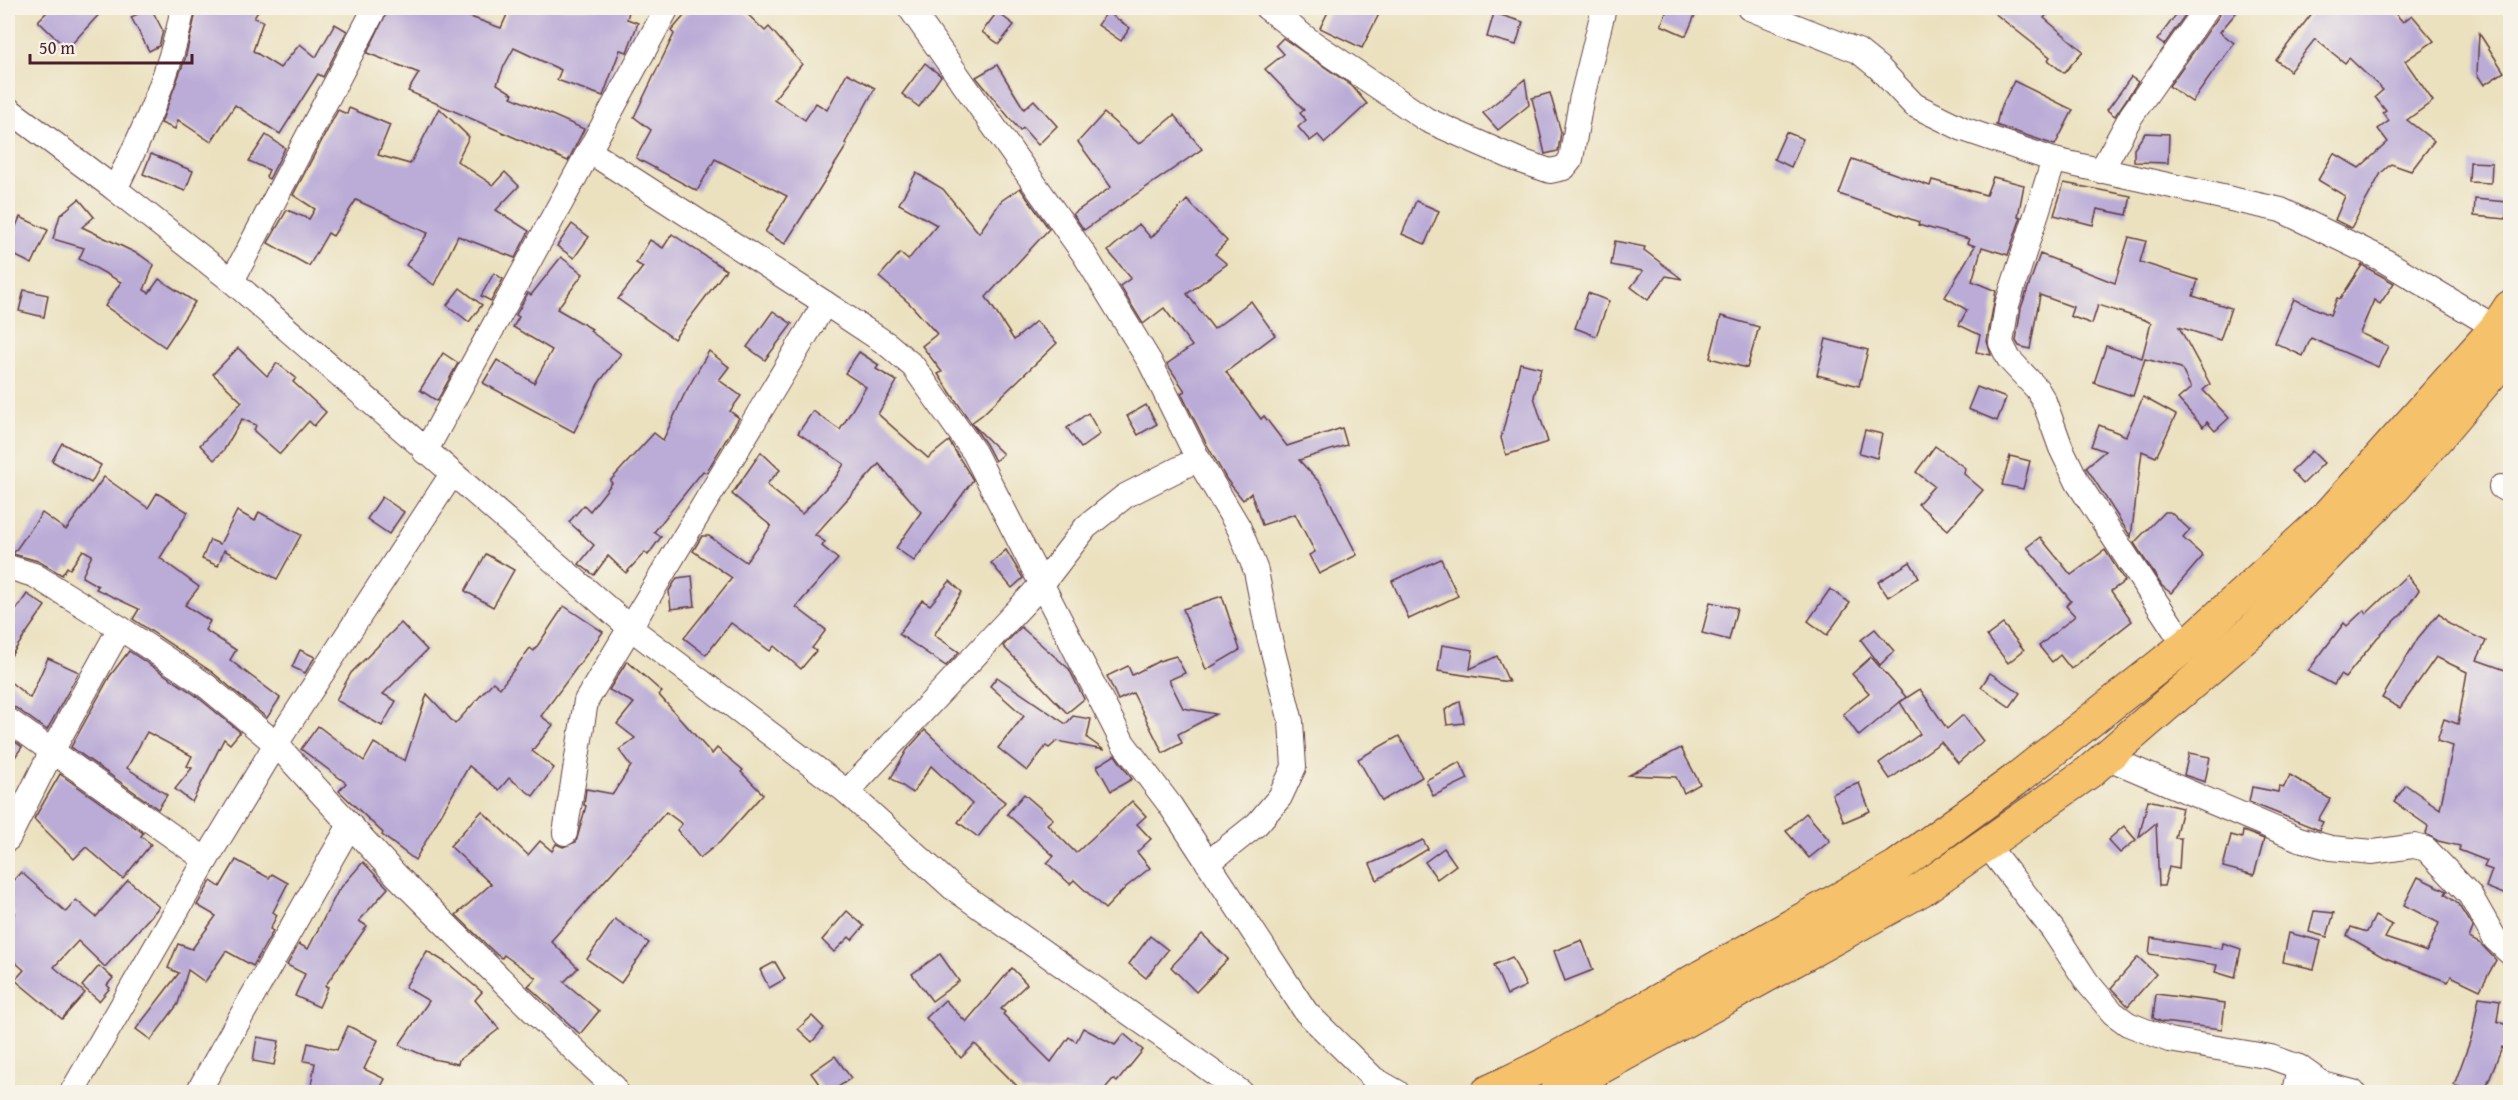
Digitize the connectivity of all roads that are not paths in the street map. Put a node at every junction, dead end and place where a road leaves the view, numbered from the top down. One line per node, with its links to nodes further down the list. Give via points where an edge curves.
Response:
1 (183, 8): 13 (street, via 165,72)
2 (375, 8): 14 (street)
3 (667, 8): 10 (street)
4 (910, 8): 18 (street, via 1084,254 1150,362)
5 (1267, 8): 6 (street, via 1427,120 1550,171 1564,168 1571,159)
6 (1604, 8)
7 (1749, 8): 11 (street, via 1858,51 1914,105 1963,129)
8 (2207, 8): 12 (street, via 2131,116)
9 (8, 109): 13 (street)
10 (589, 151): 15 (street); 17 (street)
11 (2054, 160): 12 (street); 24 (street, via 2007,305 2001,343 2009,359 2037,389 2078,483)
12 (2101, 171): 16 (street, via 2281,210 2379,258)
13 (115, 189): 14 (street)
14 (232, 281): 17 (street)
15 (825, 303): 21 (street, via 913,366 974,452); 22 (street)
16 (2506, 329): 24 (main road, via 2328,516); 28 (main road, via 2396,486 2254,629)
17 (425, 452): 19 (street)
18 (1198, 459): 21 (street, via 1125,496 1106,510 1086,527); 35 (street, via 1239,528 1256,571 1291,722 1294,767 1280,797 1257,824)
19 (452, 474): 22 (street); 26 (street)
20 (8, 567): 23 (street, via 34,575)
21 (1042, 584): 29 (street); 35 (street, via 1123,743)
22 (628, 626): 29 (street); 31 (street, via 586,701)
23 (120, 628): 26 (street, via 204,684); 27 (street)
24 (2185, 646): 43 (main road, via 2014,782 1896,867 1564,1054)
25 (8, 720): 27 (street)
26 (276, 744): 30 (street); 34 (street)
27 (52, 751): 32 (street); 34 (street)
28 (2106, 757): 33 (main road); 36 (street, via 2299,839 2331,848 2373,852 2414,846 2426,849 2470,895 2495,939)
29 (847, 792): 41 (street, via 953,888)
30 (350, 825): 38 (street, via 396,875); 40 (street)
31 (565, 833)
32 (8, 839)
33 (1986, 844): 37 (street, via 2053,930 2087,982 2113,1013 2128,1024 2169,1040 2271,1057); 44 (main road, via 1921,890)
34 (206, 860): 39 (street)
35 (1208, 863): 42 (street, via 1306,1012 1374,1080)
36 (2511, 953)
37 (2299, 1067): 45 (street); 46 (street, via 2323,1084)
38 (614, 1087)
39 (72, 1092)
40 (198, 1092)
41 (1240, 1092)
42 (1397, 1092)
43 (1488, 1092)
44 (1556, 1092)
45 (2294, 1092)
46 (2352, 1092)

